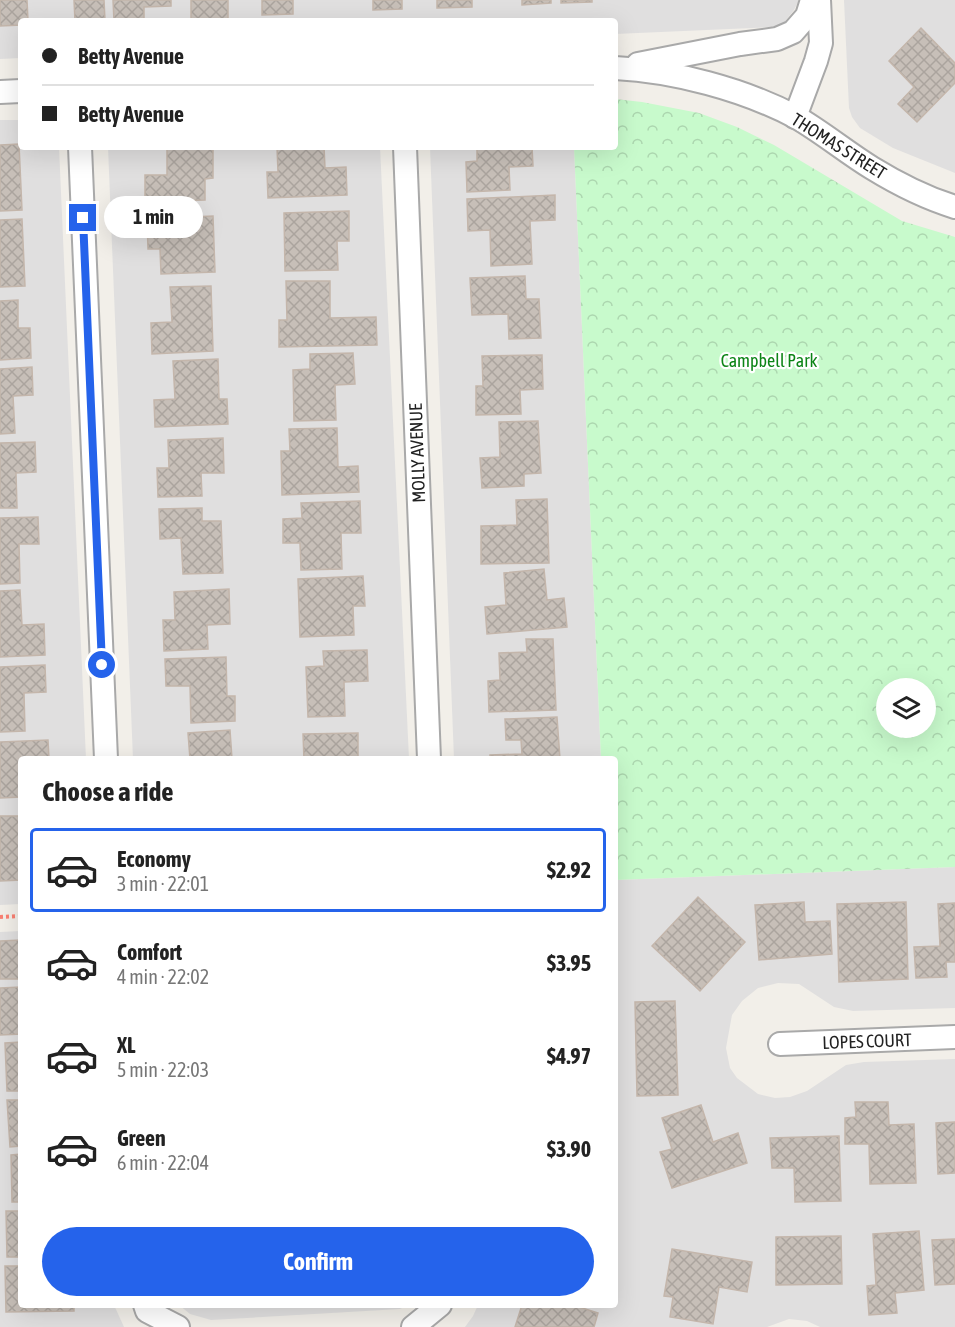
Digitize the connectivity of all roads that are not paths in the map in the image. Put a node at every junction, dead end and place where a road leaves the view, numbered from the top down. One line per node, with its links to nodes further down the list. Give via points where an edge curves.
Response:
1 (812, 0): 3 (street, via 807,16 793,32 777,39)
2 (819, 0): 7 (street, via 821,43)
3 (618, 68)
4 (618, 68): 7 (street, THOMAS STREET, via 703,82)
5 (18, 91): 6 (street)
6 (0, 92)
7 (795, 117): 10 (street, THOMAS STREET, via 873,169)
8 (80, 150): 11 (street)
9 (405, 150): 12 (street, MOLLY AVENUE)
10 (955, 207)
11 (106, 756)
12 (429, 756)
13 (955, 1037): 14 (street, LOPES COURT)
14 (780, 1044)
15 (146, 1308): 17 (street)
16 (436, 1308): 18 (street)
17 (178, 1327)
18 (413, 1327)

